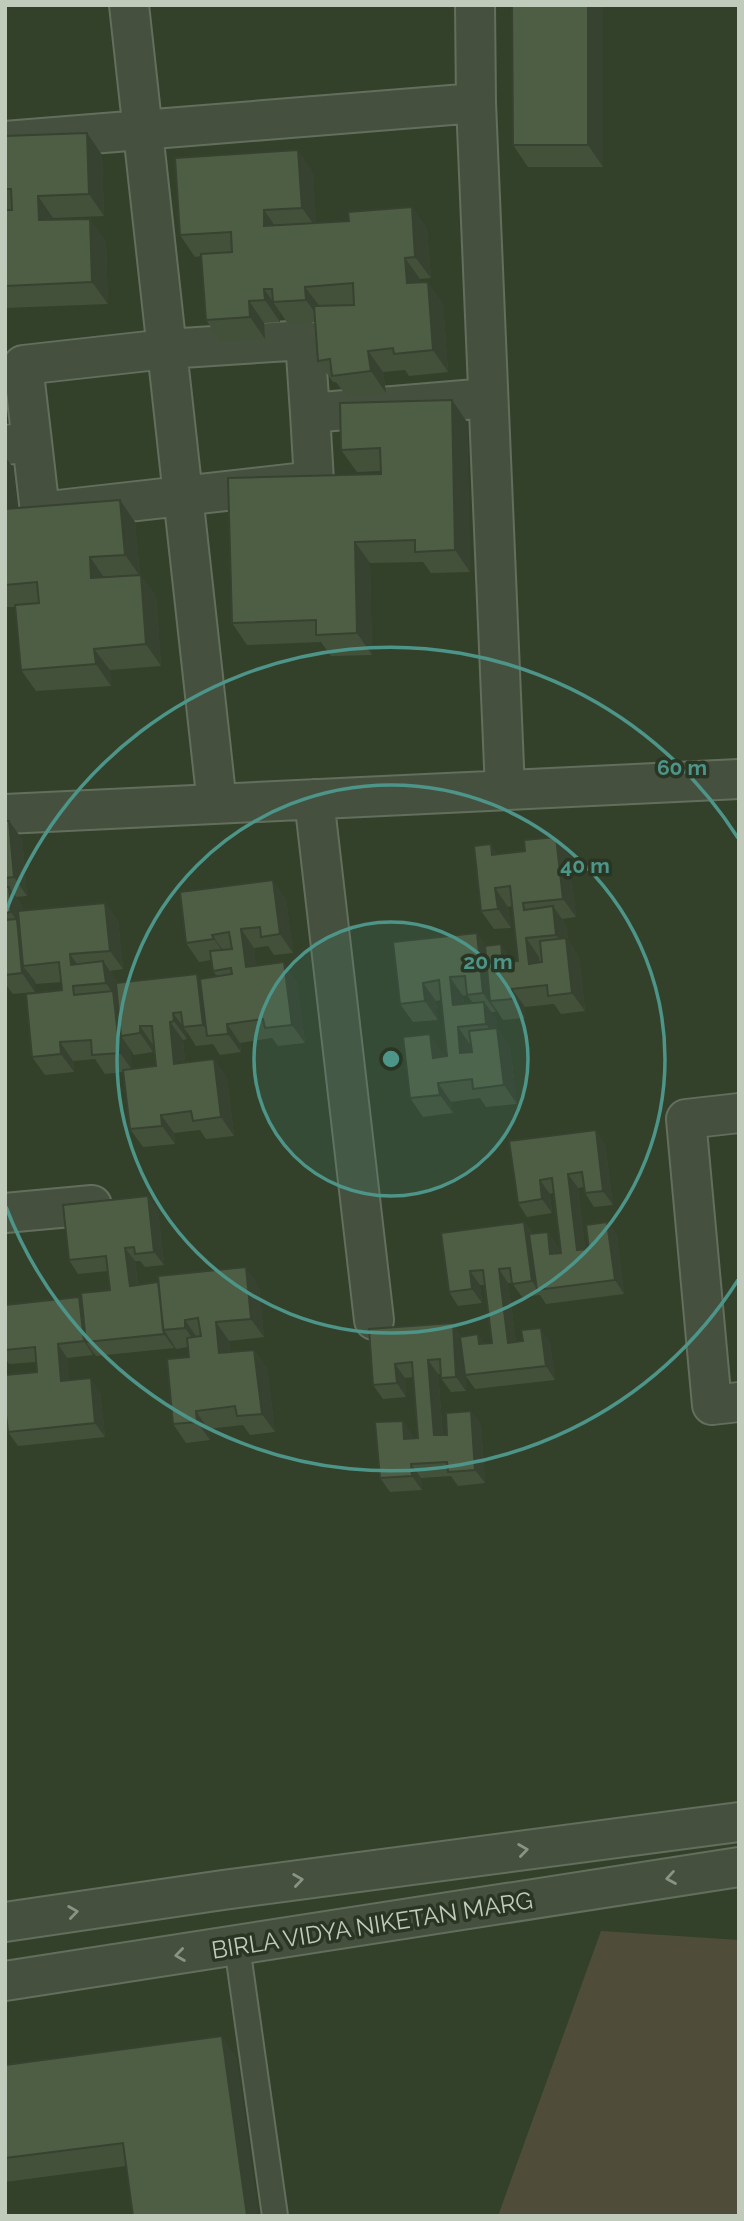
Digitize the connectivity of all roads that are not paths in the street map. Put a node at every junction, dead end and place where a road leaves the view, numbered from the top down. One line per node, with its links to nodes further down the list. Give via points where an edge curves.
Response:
1 (129, 5): 4 (street)
2 (475, 5): 3 (street)
3 (475, 103): 4 (street); 7 (street)
4 (140, 128): 5 (street); 6 (street)
5 (5, 141)
6 (166, 349): 8 (street, via 305,340); 9 (street, via 23,365); 10 (street)
7 (488, 398): 8 (street); 12 (street)
8 (310, 413): 10 (street, via 314,481)
9 (19, 444): 10 (street, via 40,512)
10 (182, 496): 14 (street)
11 (739, 779): 12 (street)
12 (505, 790): 13 (street)
13 (314, 799): 14 (street); 19 (street)
14 (217, 804): 15 (street)
15 (5, 814)
16 (739, 1114): 20 (street, via 686,1119 712,1405)
17 (92, 1205): 18 (street)
18 (5, 1213)
19 (374, 1320)
20 (739, 1402)
21 (739, 1822): 23 (street, one-way to 21)
22 (739, 1867): 25 (street, BIRLA VIDYA NIKETAN MARG, one-way to 25)
23 (223, 1890): 24 (street, one-way to 23); 25 (street)
24 (5, 1922)
25 (237, 1946): 26 (street, BIRLA VIDYA NIKETAN MARG, one-way to 26); 27 (lane)
26 (5, 1981)
27 (275, 2216)

